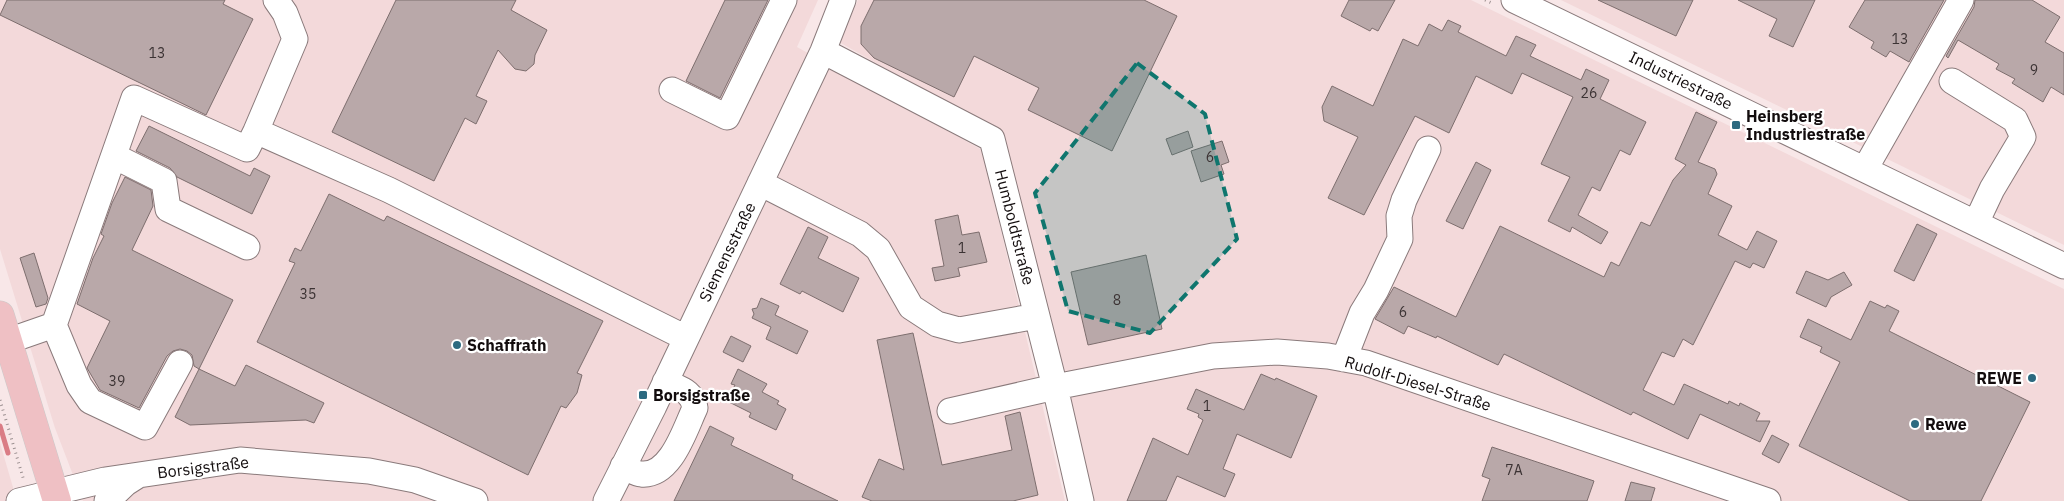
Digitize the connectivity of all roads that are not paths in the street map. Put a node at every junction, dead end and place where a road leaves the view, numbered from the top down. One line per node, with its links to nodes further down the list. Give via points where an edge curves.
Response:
1 (276, 0): 9 (street, via 295,38)
2 (784, 0): 8 (street, via 727,117)
3 (843, 0): 6 (street, Siemensstraße)
4 (1514, 0): 12 (street, Industriestraße)
5 (1961, 0): 12 (street)
6 (824, 50): 13 (street, Siemensstraße); 18 (street, Humboldtstraße, via 992,139)
7 (1952, 81): 14 (street, via 2015,120 2023,137)
8 (672, 90)
9 (256, 131): 11 (street, via 247,149 134,98); 20 (street, via 389,190)
10 (1428, 149): 22 (street, via 1399,216 1400,239 1362,313)
11 (114, 156): 15 (street, via 164,181 168,209); 19 (street)
12 (1865, 170): 14 (street, Industriestraße)
13 (760, 183): 18 (street, via 860,234 878,249 911,307 937,324 959,330); 20 (street, Siemensstraße)
14 (1976, 222): 16 (street, Industriestraße)
15 (247, 247)
16 (2062, 260)
17 (0, 315): 21 (main road)
18 (1037, 316): 25 (street, Humboldtstraße)
19 (54, 325): 21 (street); 23 (street, via 79,385 90,401 145,427)
20 (686, 338): 24 (street, Siemensstraße)
21 (8, 342): 30 (main road)
22 (1344, 359): 25 (street, Rudolf-Diesel-Straße, via 1277,352 1212,356); 36 (street, Rudolf-Diesel-Straße, via 1366,363)
23 (180, 362)
24 (665, 382): 27 (street, Siemensstraße); 27 (street, via 688,392 695,408 668,464 651,473 640,474)
25 (1055, 387): 26 (street, Rudolf-Diesel-Straße); 35 (street, Humboldtstraße)
26 (950, 411)
27 (624, 466): 34 (street, Siemensstraße)
28 (139, 475): 29 (street, Borsigstraße, via 240,460 368,471); 30 (street, Borsigstraße, via 104,480); 32 (street)
29 (419, 490): 33 (street, Borsigstraße)
30 (56, 497): 31 (street, Borsigstraße)
31 (24, 500)
32 (107, 501)
33 (475, 501)
34 (606, 501)
35 (1081, 501)
36 (1768, 501)

